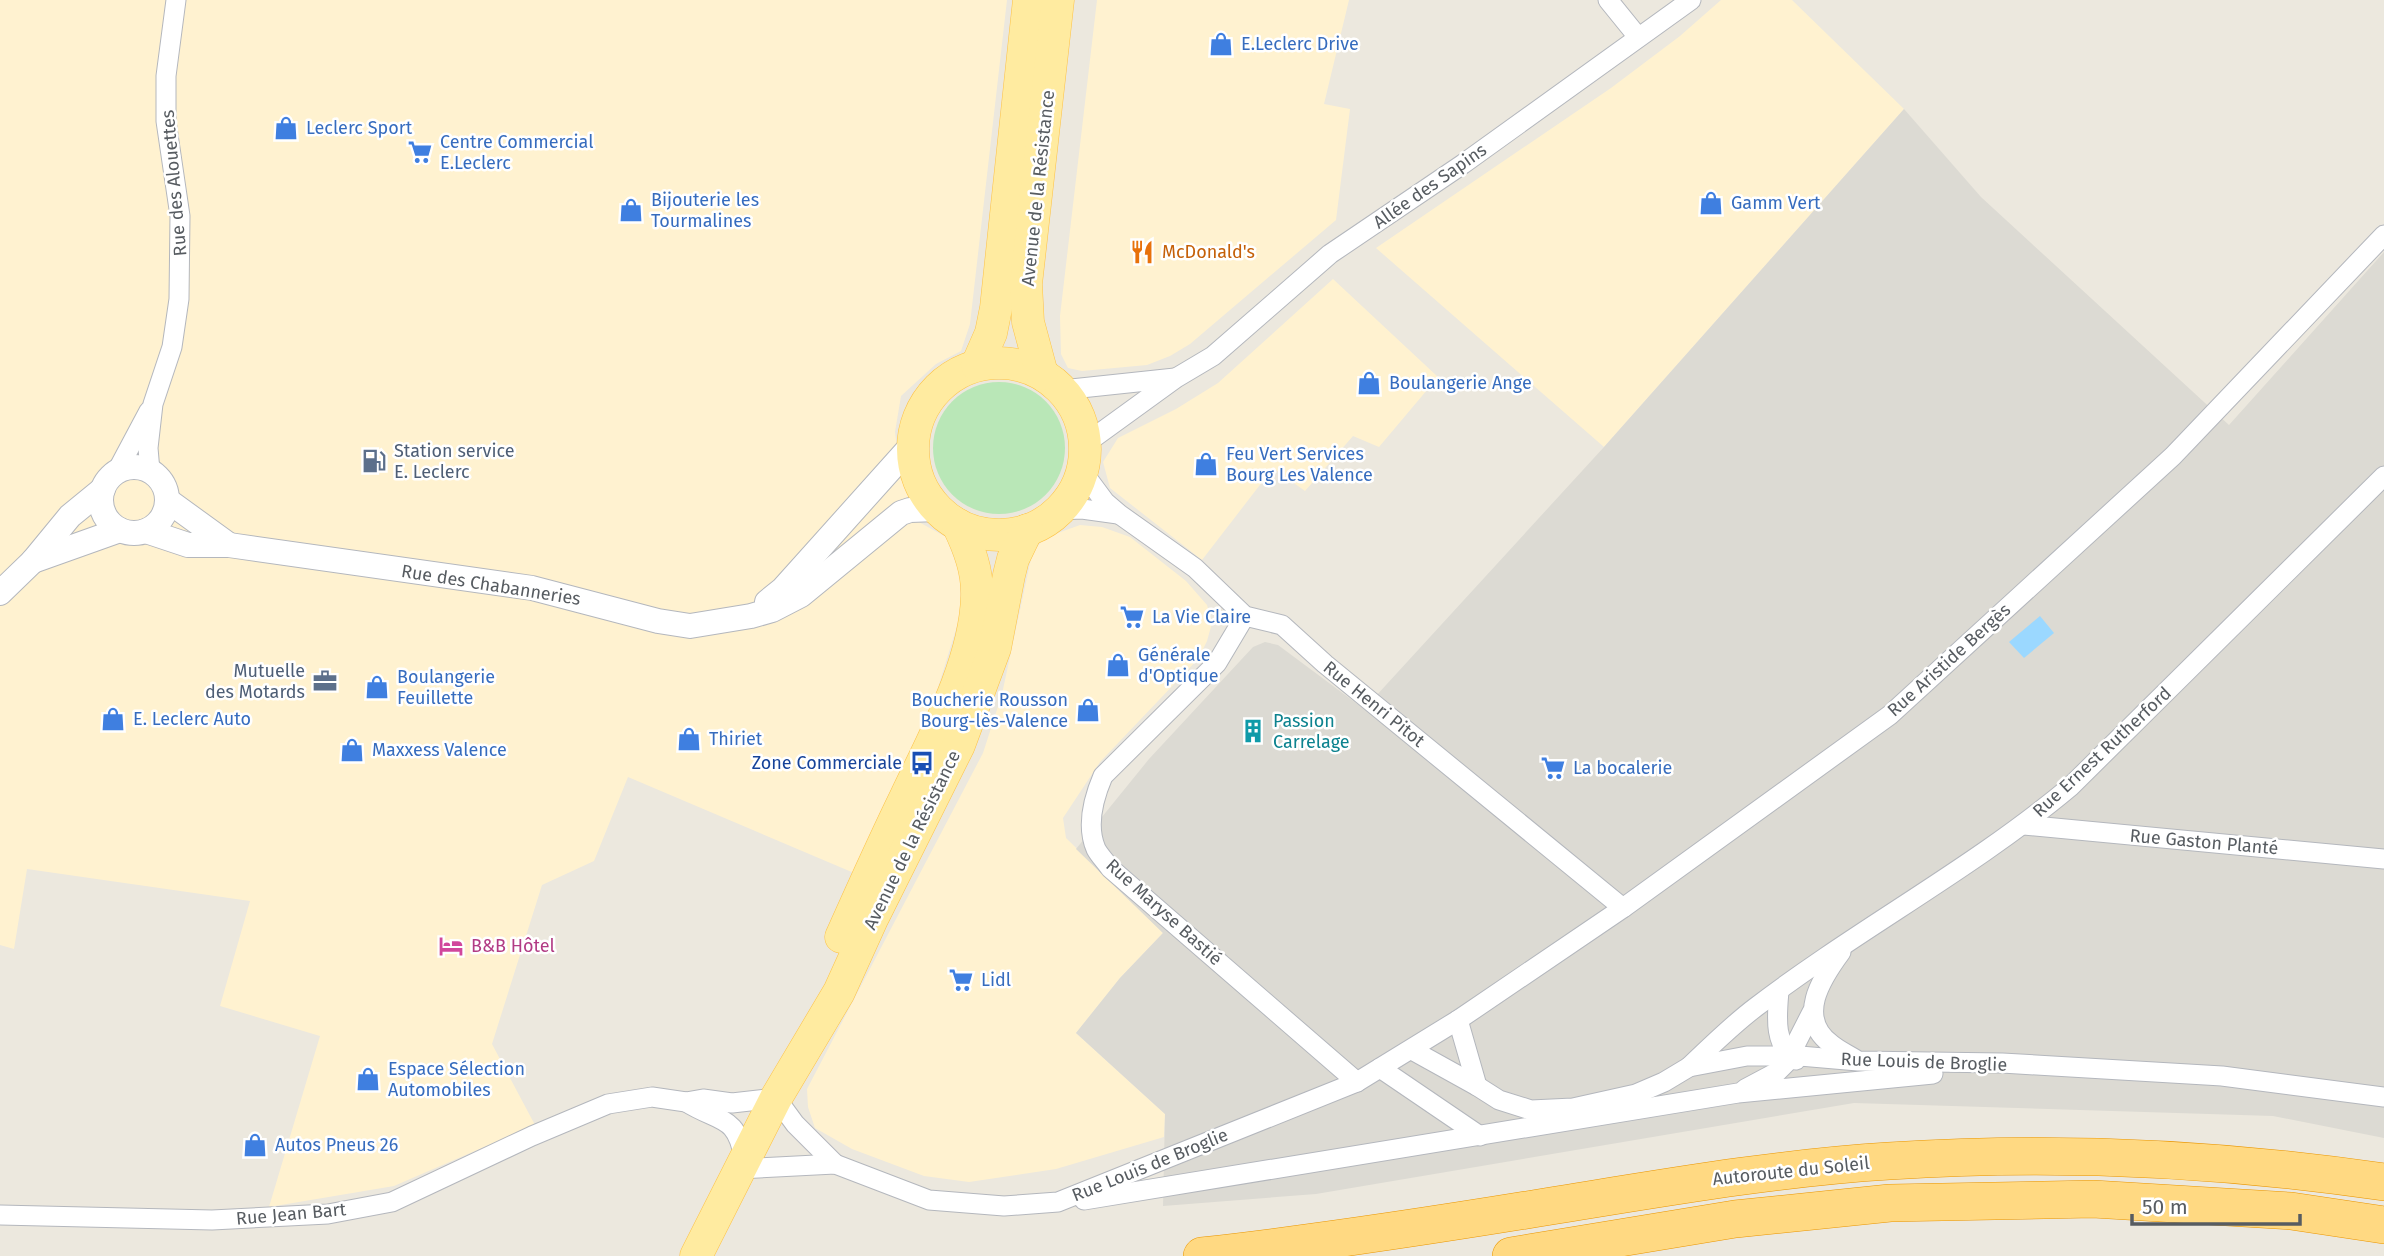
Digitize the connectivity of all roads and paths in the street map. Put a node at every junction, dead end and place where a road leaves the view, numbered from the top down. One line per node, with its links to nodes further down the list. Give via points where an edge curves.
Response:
1 (176, 0): 11 (street, Rue des Alouettes, via 166,76 166,121 180,216 179,299 172,347)
2 (1029, 0): 8 (main road, Avenue de la Résistance, via 996,308)
3 (1058, 0): 10 (main road, Avenue de la Résistance, via 1026,284 1028,323)
4 (1608, 0): 6 (street)
5 (1691, 0): 6 (street, Allée des Sapins)
6 (1638, 37): 9 (street, Allée des Sapins, via 1339,248 1213,356)
7 (2384, 235): 31 (street, Rue Aristide Bergès, via 2173,456 1890,715)
8 (977, 365): 10 (main road, via 1021,365); 12 (main road, via 949,379 932,395 920,414)
9 (1176, 378): 10 (street, Allée des Sapins); 13 (street, Allée des Sapins)
10 (1052, 382): 13 (main road, via 1074,406 1081,425)
11 (153, 404): 14 (street); 16 (street)
12 (913, 444): 20 (main road, via 918,479 926,495); 27 (street, via 783,589)
13 (1083, 458): 18 (main road, via 1073,492); 19 (street, via 1105,502)
14 (150, 471): 16 (street, via 127,468); 17 (street, via 163,486)
15 (2384, 476): 29 (street, Rue Ernest Rutherford, via 2070,787)
16 (109, 481): 21 (street, via 101,501 103,513); 25 (street, via 70,516)
17 (167, 500): 23 (street, via 157,524); 24 (street, Rue des Chabanneries)
18 (1059, 510): 19 (street); 22 (main road)
19 (1119, 514): 28 (street, via 1195,568)
20 (948, 517): 22 (main road, via 975,532 992,535); 27 (street, Rue des Chabanneries, via 910,510 901,513 801,595); 47 (main road, Avenue de la Résistance, via 970,551 977,595 962,671 822,979)
21 (120, 530): 23 (street); 25 (street)
22 (1027, 530): 47 (main road, Avenue de la Résistance, via 1011,567 995,648 959,745 839,992)
23 (146, 531): 24 (street, Rue des Chabanneries, via 188,545)
24 (229, 545): 27 (street, Rue des Chabanneries, via 533,588 690,626)
25 (33, 561): 26 (street)
26 (0, 593)
27 (751, 616)
28 (1245, 616): 31 (street, Rue Henri Pitot, via 1282,625); 42 (street, Rue Maryse Bastié, via 1217,663 1103,776 1093,800 1096,848 1110,867)
29 (2024, 825): 30 (street, Rue Gaston Planté); 32 (street, Rue Ernest Rutherford)
30 (2384, 859)
31 (1623, 908): 35 (street, Rue Aristide Bergès)
32 (1849, 942): 33 (street, Rue Ernest Rutherford); 34 (street, via 1818,987)
33 (1779, 991): 37 (street, via 1777,1021); 40 (street, Rue Ernest Rutherford)
34 (1812, 1012): 37 (street); 38 (street, via 1817,1030)
35 (1458, 1020): 36 (street, Rue Louis de Broglie); 44 (street)
36 (1412, 1050): 41 (street, Rue Louis de Broglie); 44 (street, Rue Louis de Broglie)
37 (1790, 1056): 38 (street, Rue Louis de Broglie); 40 (street, Rue Louis de Broglie, via 1747,1056); 43 (street); 45 (street, via 1777,1072)
38 (1858, 1062): 39 (street, Rue Louis de Broglie)
39 (2002, 1063): 43 (street, via 1981,1072); 46 (street, Rue Louis de Broglie, via 2222,1076)
40 (1689, 1067): 44 (street, Rue Louis de Broglie, via 1636,1094 1573,1108 1531,1110 1499,1100)
41 (1380, 1068): 42 (street, Rue Louis de Broglie); 49 (street)
42 (1357, 1082): 53 (street, Rue Louis de Broglie)
43 (1832, 1084): 45 (street)
44 (1477, 1086)
45 (1738, 1093): 49 (street)
46 (2384, 1097)
47 (776, 1098): 48 (street, Rue Jean Bart); 50 (main road, Avenue de la Résistance); 51 (street, Rue Louis de Broglie)
48 (686, 1102): 50 (street, Rue Jean Bart, via 730,1124 739,1137); 54 (street, Rue Jean Bart, via 652,1097 608,1104 392,1202 328,1214 212,1220)
49 (1480, 1136): 53 (street)
50 (742, 1164): 51 (street, Rue Louis de Broglie); 56 (main road, Avenue de la Résistance)
51 (835, 1164): 53 (street, Rue Louis de Broglie, via 929,1200 1004,1206)
52 (2384, 1182): 57 (highway, Autoroute du Soleil, via 2293,1169 2095,1155 1889,1161 1727,1177 1481,1218)
53 (1058, 1202)
54 (0, 1214)
55 (2384, 1225): 58 (highway, via 2291,1211 2093,1199 1890,1203 1735,1219)
56 (696, 1256)
57 (1202, 1256)
58 (1511, 1256)

